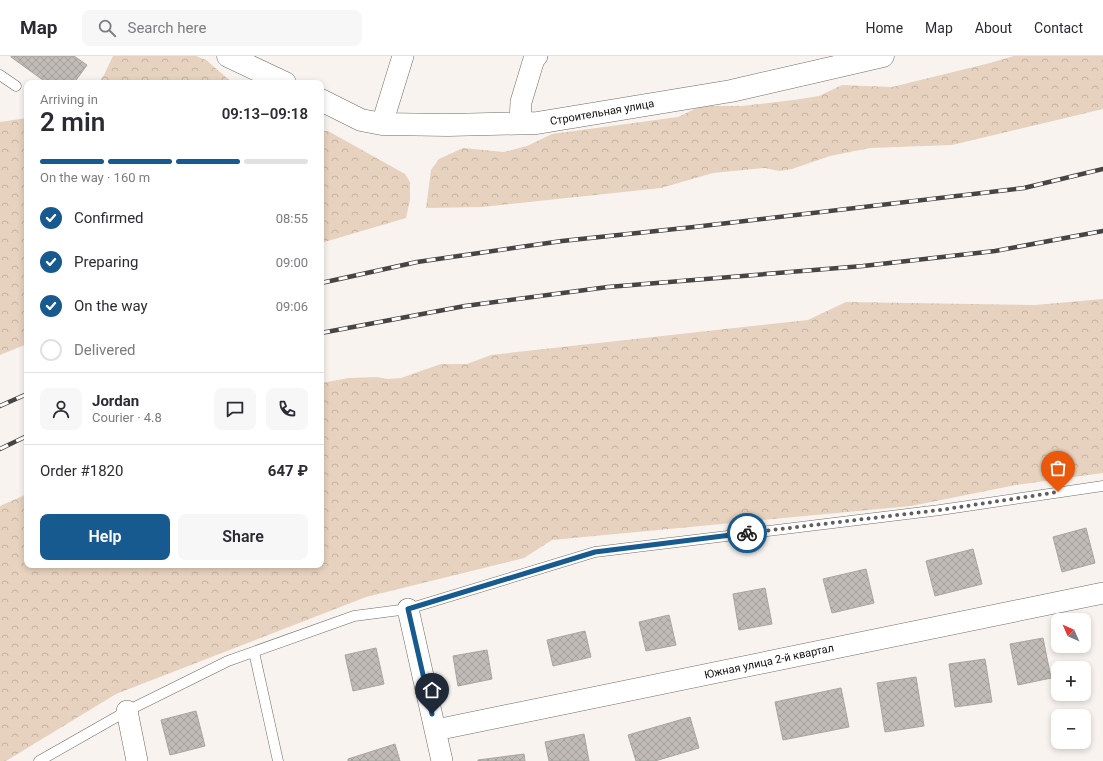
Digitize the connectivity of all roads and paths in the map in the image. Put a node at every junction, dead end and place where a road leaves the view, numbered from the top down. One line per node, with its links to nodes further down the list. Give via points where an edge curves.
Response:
1 (228, 56): 6 (street)
2 (403, 56): 10 (street)
3 (537, 56): 9 (street, via 521,102)
4 (883, 56): 9 (street, Строительная улица, via 731,91 537,123)
5 (0, 75): 7 (lane)
6 (279, 80)
7 (16, 86)
8 (324, 101): 10 (street, Строительная улица, via 362,120)
9 (520, 123): 10 (street, Строительная улица)
10 (382, 124)
11 (1103, 486): 13 (lane, via 940,510 595,552)
12 (1103, 593): 16 (street, Южная улица 2-й квартал)
13 (408, 609): 14 (lane, via 354,616); 16 (street)
14 (254, 652): 15 (lane, via 228,661); 19 (lane)
15 (127, 711): 17 (lane); 18 (street)
16 (436, 730): 20 (street)
17 (39, 761)
18 (138, 761)
19 (278, 761)
20 (442, 761)

